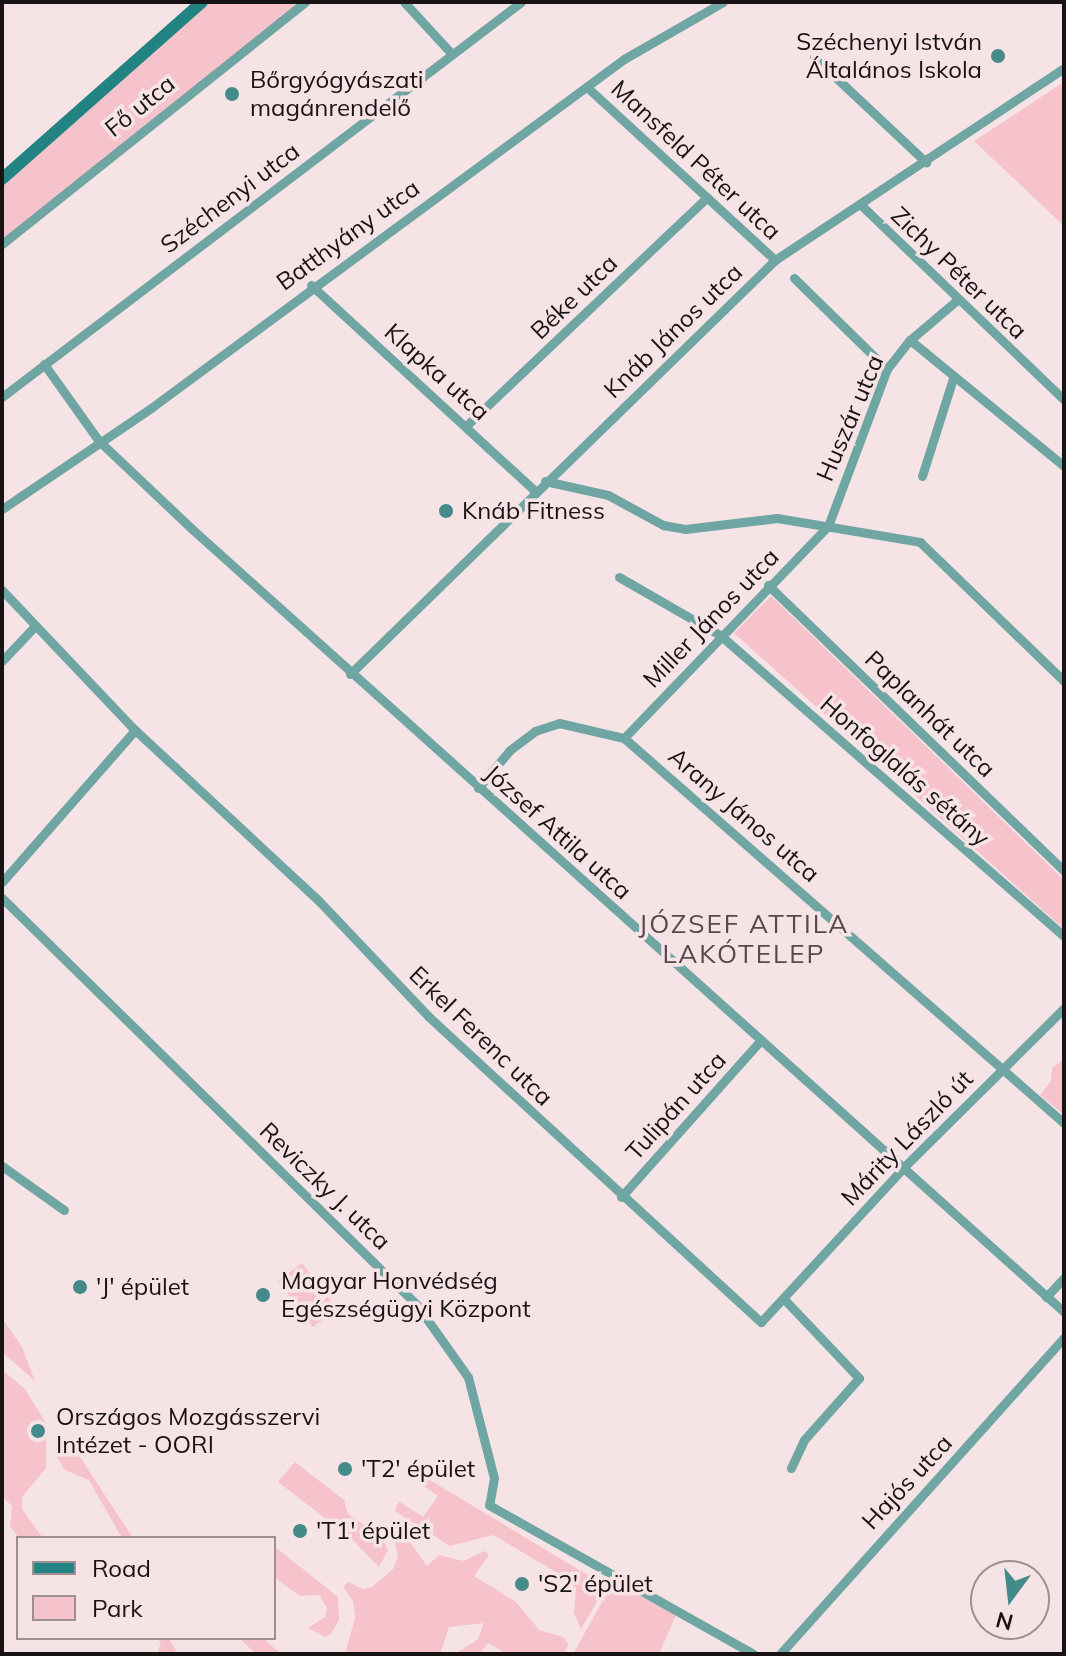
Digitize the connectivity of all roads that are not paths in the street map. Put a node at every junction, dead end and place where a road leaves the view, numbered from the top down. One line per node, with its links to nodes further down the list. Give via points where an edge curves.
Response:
1 (202, 2): 11 (main road, Fő utca)
2 (305, 2): 14 (street, Fő utca)
3 (404, 2): 6 (street)
4 (521, 2): 6 (street, Széchenyi utca)
5 (723, 2): 9 (street, Batthyány utca, via 624,59)
6 (452, 54): 20 (street, Széchenyi utca)
7 (814, 57): 10 (street)
8 (1064, 68): 10 (street, Knáb János utca)
9 (589, 89): 12 (street, Mansfeld Péter utca); 17 (street, Batthyány utca)
10 (926, 162): 13 (street, Knáb János utca)
11 (2, 179)
12 (707, 197): 15 (street, Mansfeld Péter utca); 25 (street, Béke utca)
13 (862, 206): 15 (street, Knáb János utca); 18 (street, Zichy Péter utca)
14 (2, 244)
15 (775, 260): 28 (street, Knáb János utca)
16 (794, 278): 21 (street)
17 (311, 285): 25 (street, Klapka utca); 26 (street, Batthyány utca)
18 (956, 301): 19 (street, Huszár utca); 24 (street, Zichy Péter utca)
19 (910, 340): 21 (street, Huszár utca); 22 (street)
20 (44, 364): 23 (street, Széchenyi utca); 26 (street, József Attila utca)
21 (887, 369): 34 (street, Huszár utca)
22 (953, 378): 27 (street); 29 (street)
23 (2, 397)
24 (1064, 400)
25 (467, 425): 32 (street, Klapka utca)
26 (99, 441): 33 (street, Batthyány utca); 41 (street, József Attila utca)
27 (1064, 466)
28 (561, 467): 30 (street, Knáb János utca); 31 (street)
29 (922, 476)
30 (545, 481): 31 (street); 32 (street, Knáb János utca)
31 (572, 485): 34 (street, via 685,529 777,518)
32 (534, 490): 41 (street, Knáb János utca)
33 (2, 509)
34 (828, 526): 36 (street, Miller János utca); 42 (street, via 920,542)
35 (619, 577): 39 (street, Honfoglalás sétány)
36 (768, 585): 39 (street, Miller János utca); 46 (street, Paplanhát utca)
37 (2, 590): 38 (street, Erkel Ferenc utca)
38 (35, 626): 40 (street); 43 (street, Erkel Ferenc utca)
39 (720, 635): 44 (street, Miller János utca); 49 (street, Honfoglalás sétány)
40 (2, 661)
41 (350, 674): 45 (street, József Attila utca)
42 (1064, 681)
43 (135, 730): 47 (street); 56 (street, Erkel Ferenc utca, via 319,901 429,1017)
44 (624, 738): 45 (street, Arany János utca, via 559,723 535,731 510,750); 52 (street, Arany János utca, via 695,795)
45 (478, 788): 51 (street, József Attila utca)
46 (1064, 871)
47 (2, 882)
48 (2, 898): 64 (street, Reviczky J. utca, via 417,1305 468,1377 494,1478 489,1505)
49 (1064, 936)
50 (1064, 1008): 52 (street, Márity László út)
51 (760, 1041): 55 (street, József Attila utca); 56 (street, Tulipán utca)
52 (1001, 1069): 53 (street, Arany János utca); 55 (street, Márity László út)
53 (1064, 1123)
54 (2, 1166): 57 (street)
55 (904, 1167): 59 (street, József Attila utca); 60 (street, Márity László út)
56 (621, 1197): 60 (street, Erkel Ferenc utca, via 761,1322)
57 (64, 1210)
58 (1064, 1278): 59 (street)
59 (1046, 1297): 61 (street, József Attila utca)
60 (784, 1299): 63 (street, via 859,1378 804,1440)
61 (1064, 1312)
62 (1064, 1338): 65 (street, Hajós utca)
63 (791, 1468)
64 (753, 1654)
65 (780, 1654)

